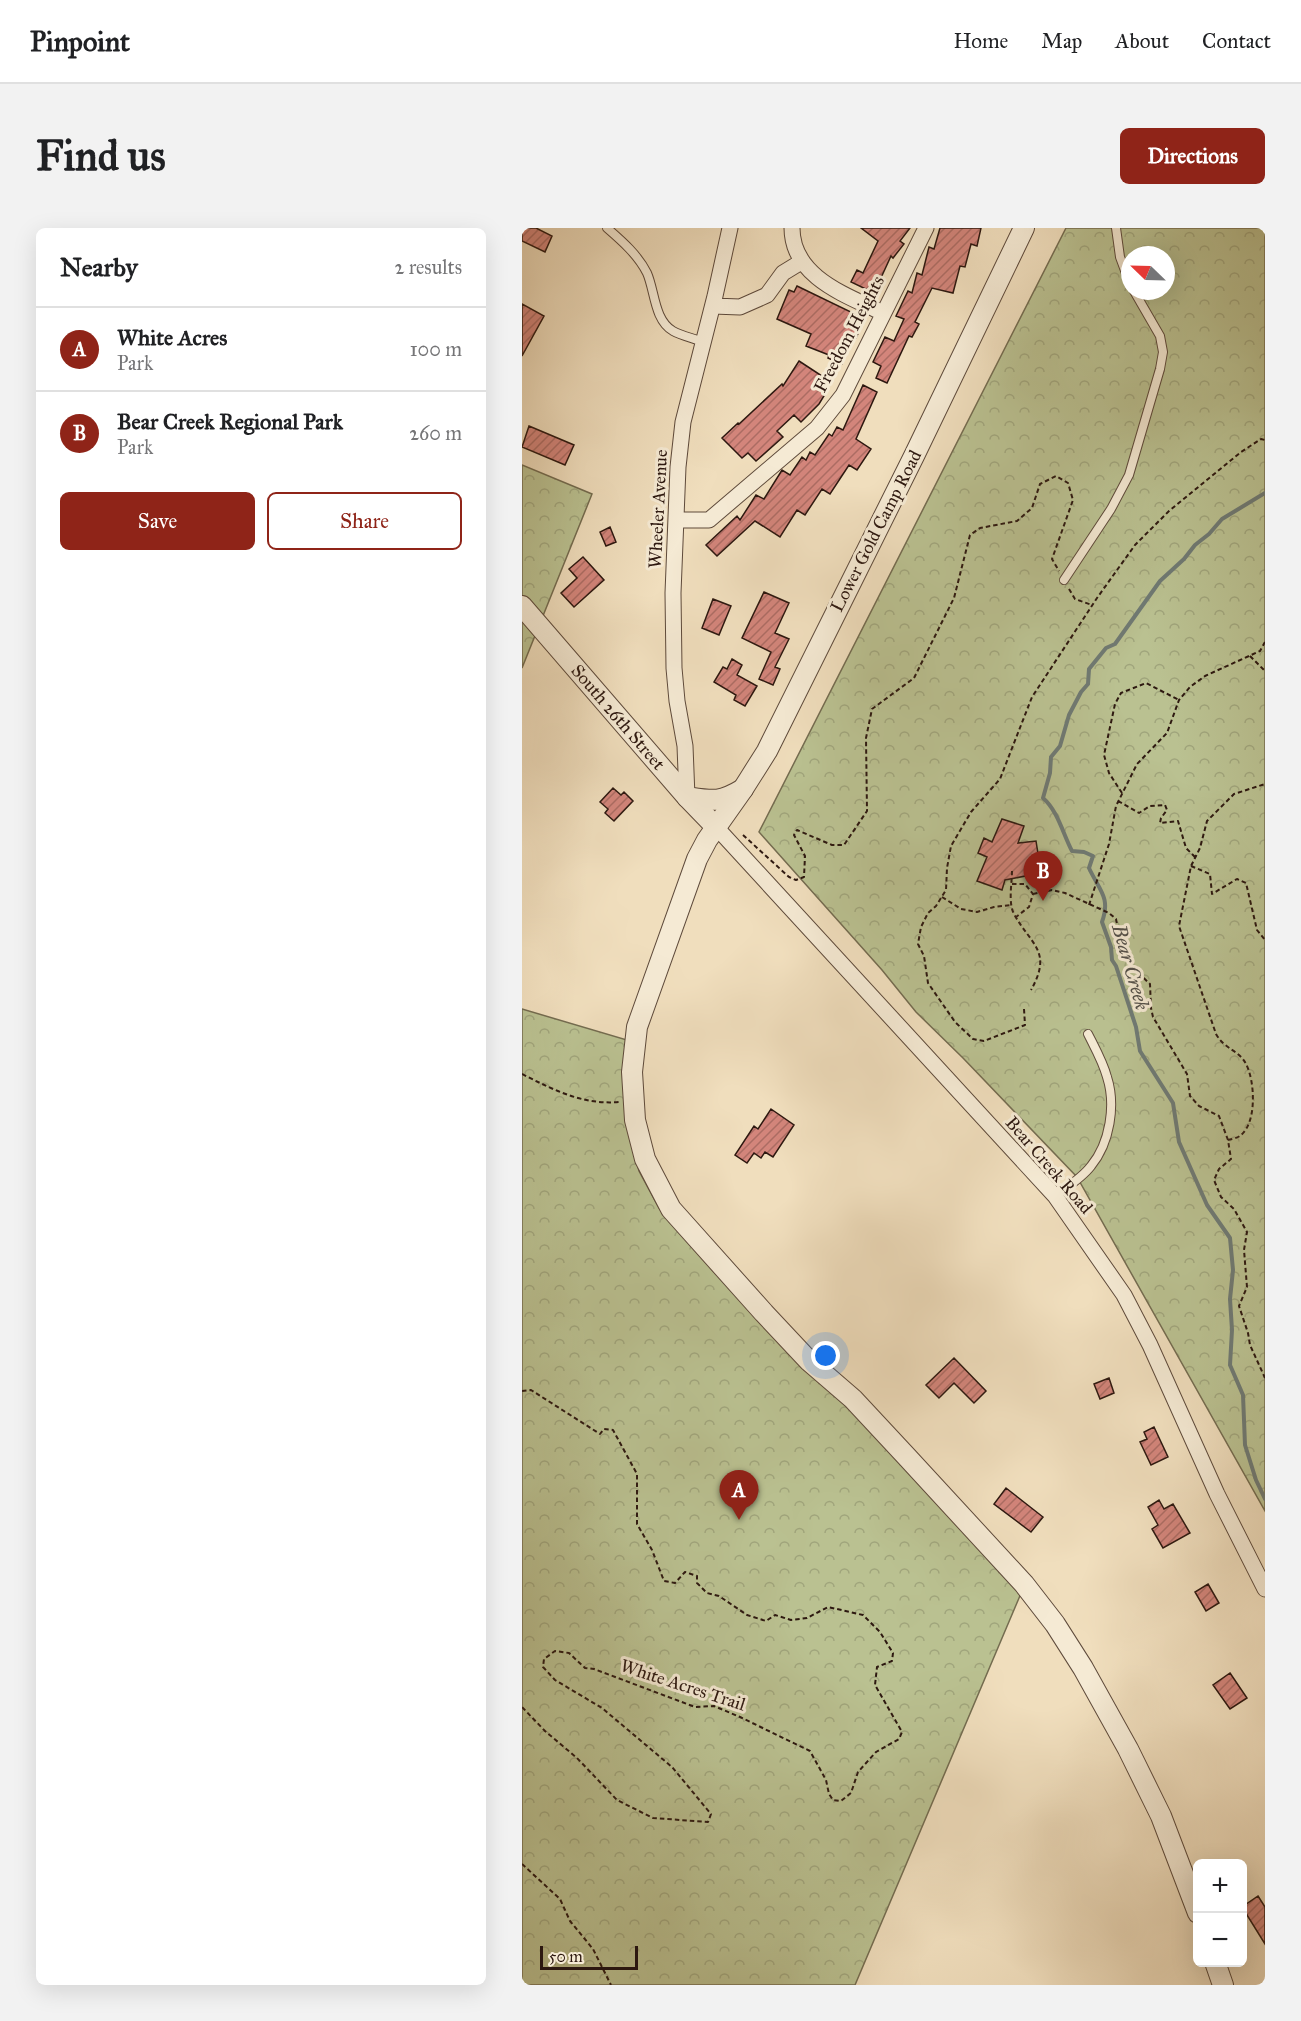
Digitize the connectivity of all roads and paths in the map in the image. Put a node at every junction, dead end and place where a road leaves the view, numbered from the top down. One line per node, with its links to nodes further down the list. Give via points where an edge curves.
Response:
1 (607, 228): 12 (lane, via 646,271 663,321 677,333)
2 (730, 228): 10 (street, Wheeler Avenue)
3 (792, 228): 8 (street)
4 (926, 228): 11 (street, Freedom Heights)
5 (1024, 228): 23 (street, Lower Gold Camp Road, via 898,488 766,751)
6 (1116, 228): 7 (lane)
7 (1121, 260)
8 (801, 261): 10 (street, via 783,273 767,295 740,307); 11 (street, via 834,289)
9 (1139, 300): 15 (lane, via 1160,336 1160,369 1129,475)
10 (712, 306): 12 (street, Wheeler Avenue)
11 (883, 313): 14 (street, Freedom Heights, via 843,395 818,428 710,520)
12 (703, 342): 14 (street, Wheeler Avenue, via 683,422)
13 (1265, 440): 16 (path, via 1241,452 1168,511 1135,545)
14 (676, 520): 25 (street, Wheeler Avenue, via 674,668 685,746)
15 (1064, 580): 16 (path, via 1075,599); 27 (path, via 1052,559 1073,500 1068,483 1056,476 1040,484 1032,508 1017,521 980,528 970,535 954,598 914,678 872,709 866,738 867,811 844,845 832,845 797,830 794,835 805,856 804,876 796,880 789,878 745,836)
16 (1092, 605): 33 (path, via 1032,697 1000,779 971,812 951,846)
17 (522, 606): 25 (street, South 26th Street)
18 (1265, 642): 19 (path, via 1260,651)
19 (1250, 656): 20 (path); 21 (path, via 1205,676)
20 (1265, 671)
21 (1179, 700): 24 (path, via 1167,733 1137,764); 24 (path, via 1146,683 1121,693 1104,755 1109,773)
22 (1265, 784): 28 (path, via 1234,794 1207,821)
23 (743, 789): 25 (street, via 726,799); 27 (street, Lower Gold Camp Road)
24 (1122, 793): 26 (path)
25 (687, 797): 27 (street, South 26th Street)
26 (1118, 801): 28 (path, via 1140,813 1150,806 1165,805 1167,810 1160,823 1178,821 1186,848); 35 (path, via 1103,866)
27 (720, 831): 42 (street, Lower Gold Camp Road, via 697,859 637,1027 632,1072); 44 (street, Bear Creek Road)
28 (1195, 857): 29 (path)
29 (1191, 866): 37 (path, via 1210,874 1212,894 1237,879 1246,883 1257,930); 43 (path, via 1179,926 1216,1034 1222,1045 1245,1063 1252,1088 1249,1124 1241,1136)
30 (1012, 871): 31 (path)
31 (1012, 884): 32 (path, via 1025,884); 34 (path)
32 (1033, 894): 35 (path, via 1052,890); 36 (path, via 1029,907)
33 (942, 897): 34 (path, via 960,909 977,912); 39 (path, via 928,913 918,944 928,983 944,1006 973,1039 984,1041 1025,1025)
34 (1012, 905): 36 (path)
35 (1089, 905): 43 (path, via 1116,919 1130,965 1150,984 1153,1017 1187,1074 1190,1096 1199,1106 1219,1116)
36 (1016, 917): 38 (path, via 1037,946 1040,970)
37 (1265, 940)
38 (1031, 990)
39 (1024, 1009)
40 (1088, 1034): 44 (lane, via 1110,1090 1106,1138 1090,1167)
41 (522, 1074): 42 (path, via 586,1101)
42 (634, 1101): 50 (street, Lower Gold Camp Road, via 645,1159 671,1209 764,1313 853,1399 1024,1584 1059,1630 1161,1816)
43 (1228, 1140): 45 (path, via 1231,1159 1214,1180 1221,1197 1234,1209 1247,1232 1247,1287 1239,1306)
44 (1055, 1196): 47 (street, Bear Creek Road, via 1124,1295)
45 (1265, 1378)
46 (522, 1391): 48 (path, White Acres Trail, via 531,1390 600,1434 604,1429 613,1430 637,1474 637,1524 664,1581 675,1583 685,1572 697,1576 697,1583 707,1593 766,1621 775,1615 791,1620 807,1618 828,1607 863,1615 893,1653 892,1661 877,1667 875,1685 902,1732 899,1740 876,1752 858,1772 851,1793 841,1801 833,1800 810,1751 714,1706 695,1707 585,1668 569,1653 555,1651 544,1659 543,1667 555,1680 602,1708 672,1767 711,1814 708,1822 653,1818 617,1800)
47 (1265, 1589)
48 (522, 1707)
49 (522, 1864): 52 (path, via 560,1899)
50 (1193, 1902)
51 (1217, 1967): 53 (street)
52 (611, 1985)
53 (1223, 1985)

